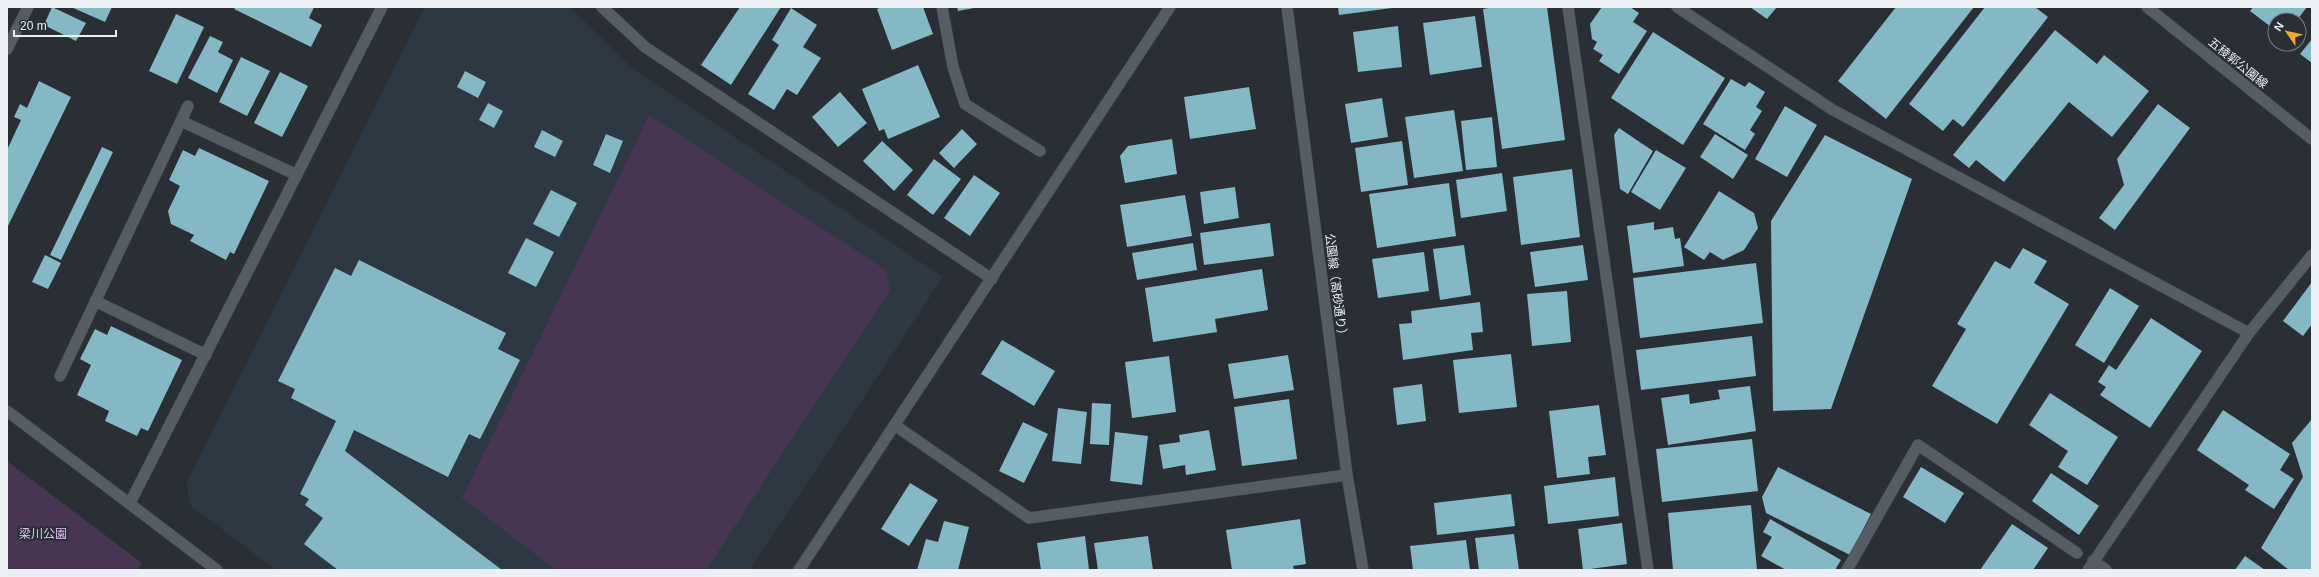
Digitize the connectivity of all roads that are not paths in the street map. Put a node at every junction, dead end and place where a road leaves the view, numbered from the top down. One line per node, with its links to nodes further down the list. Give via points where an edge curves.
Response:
1 (28, 7): 10 (street)
2 (382, 7): 15 (street)
3 (602, 7): 17 (street, via 645,47)
4 (942, 7): 14 (street, via 953,67 965,104)
5 (1170, 7): 17 (street)
6 (1287, 7): 24 (street, 公園線（高砂通り）)
7 (1568, 7): 31 (street)
8 (1677, 7): 19 (street, via 1833,110)
9 (2147, 7): 13 (street, 五稜郭公園線)
10 (7, 49)
11 (188, 106): 12 (street)
12 (181, 121): 15 (street); 18 (street)
13 (2312, 139)
14 (1040, 151)
15 (297, 176): 20 (street)
16 (2312, 255): 19 (street)
17 (992, 279): 23 (street)
18 (95, 301): 20 (street); 21 (street)
19 (2249, 333): 27 (street)
20 (206, 355): 25 (street)
21 (60, 376)
22 (7, 412): 25 (street)
23 (896, 426): 24 (street, via 1029,518); 29 (street)
24 (1347, 475): 30 (street, 公園線（高砂通り）)
25 (130, 503): 28 (street)
26 (2077, 553): 32 (street, via 1918,445)
27 (2090, 566): 33 (street)
28 (217, 570)
29 (799, 570)
30 (1363, 570)
31 (1648, 570)
32 (1847, 570)
33 (2106, 570)

